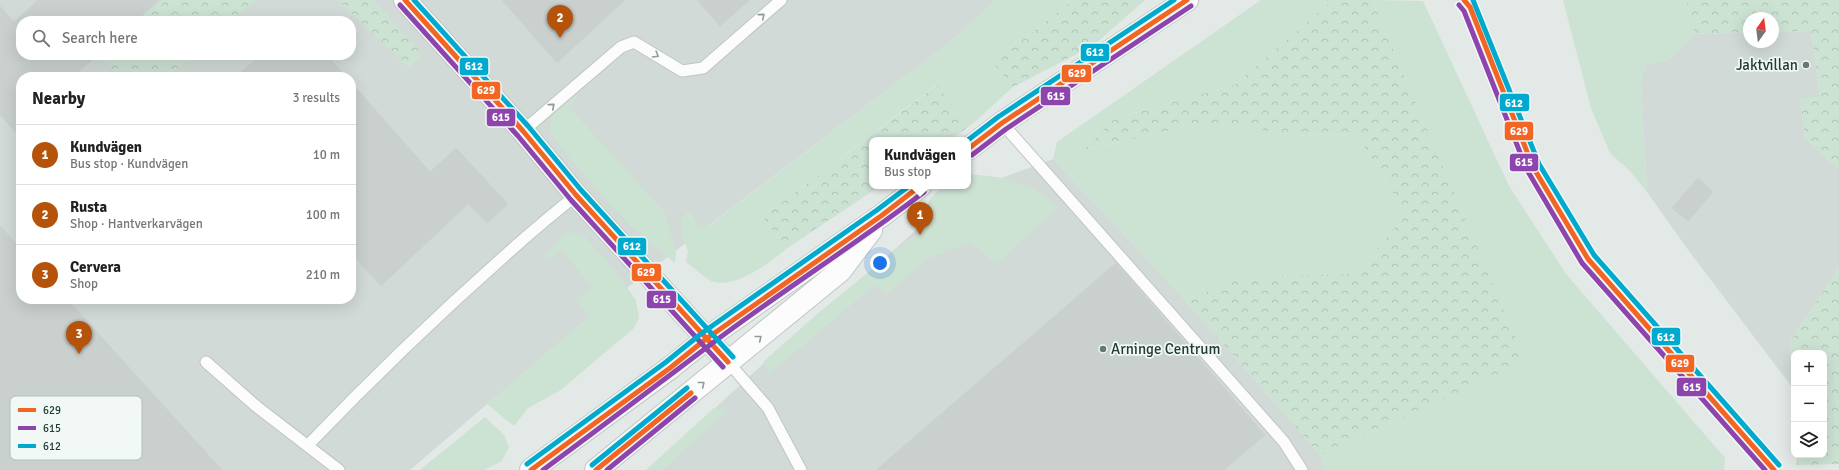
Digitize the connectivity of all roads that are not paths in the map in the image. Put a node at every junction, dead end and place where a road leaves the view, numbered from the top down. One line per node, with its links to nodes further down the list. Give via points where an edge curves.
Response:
1 (405, 0): 6 (street)
2 (781, 0): 6 (lane, one-way to 2, via 621,47 634,42 682,71 703,68)
3 (1187, 0): 5 (street)
4 (1464, 0): 20 (lane, via 1470,7 1533,167 1588,259)
5 (1002, 123): 7 (street); 19 (lane, via 1284,442)
6 (523, 131): 9 (street)
7 (971, 147)
8 (916, 189): 10 (street)
9 (576, 195): 11 (street); 14 (lane, via 518,243 358,394)
10 (881, 216): 11 (street); 13 (street, one-way to 10, via 840,271)
11 (706, 339): 13 (street); 16 (street)
12 (206, 362): 14 (lane, via 256,406)
13 (728, 362): 17 (street, one-way to 13); 18 (lane, via 768,408)
14 (308, 445): 15 (lane)
15 (339, 470)
16 (531, 470)
17 (596, 470)
18 (801, 470)
19 (1302, 470)
20 (1774, 470)

